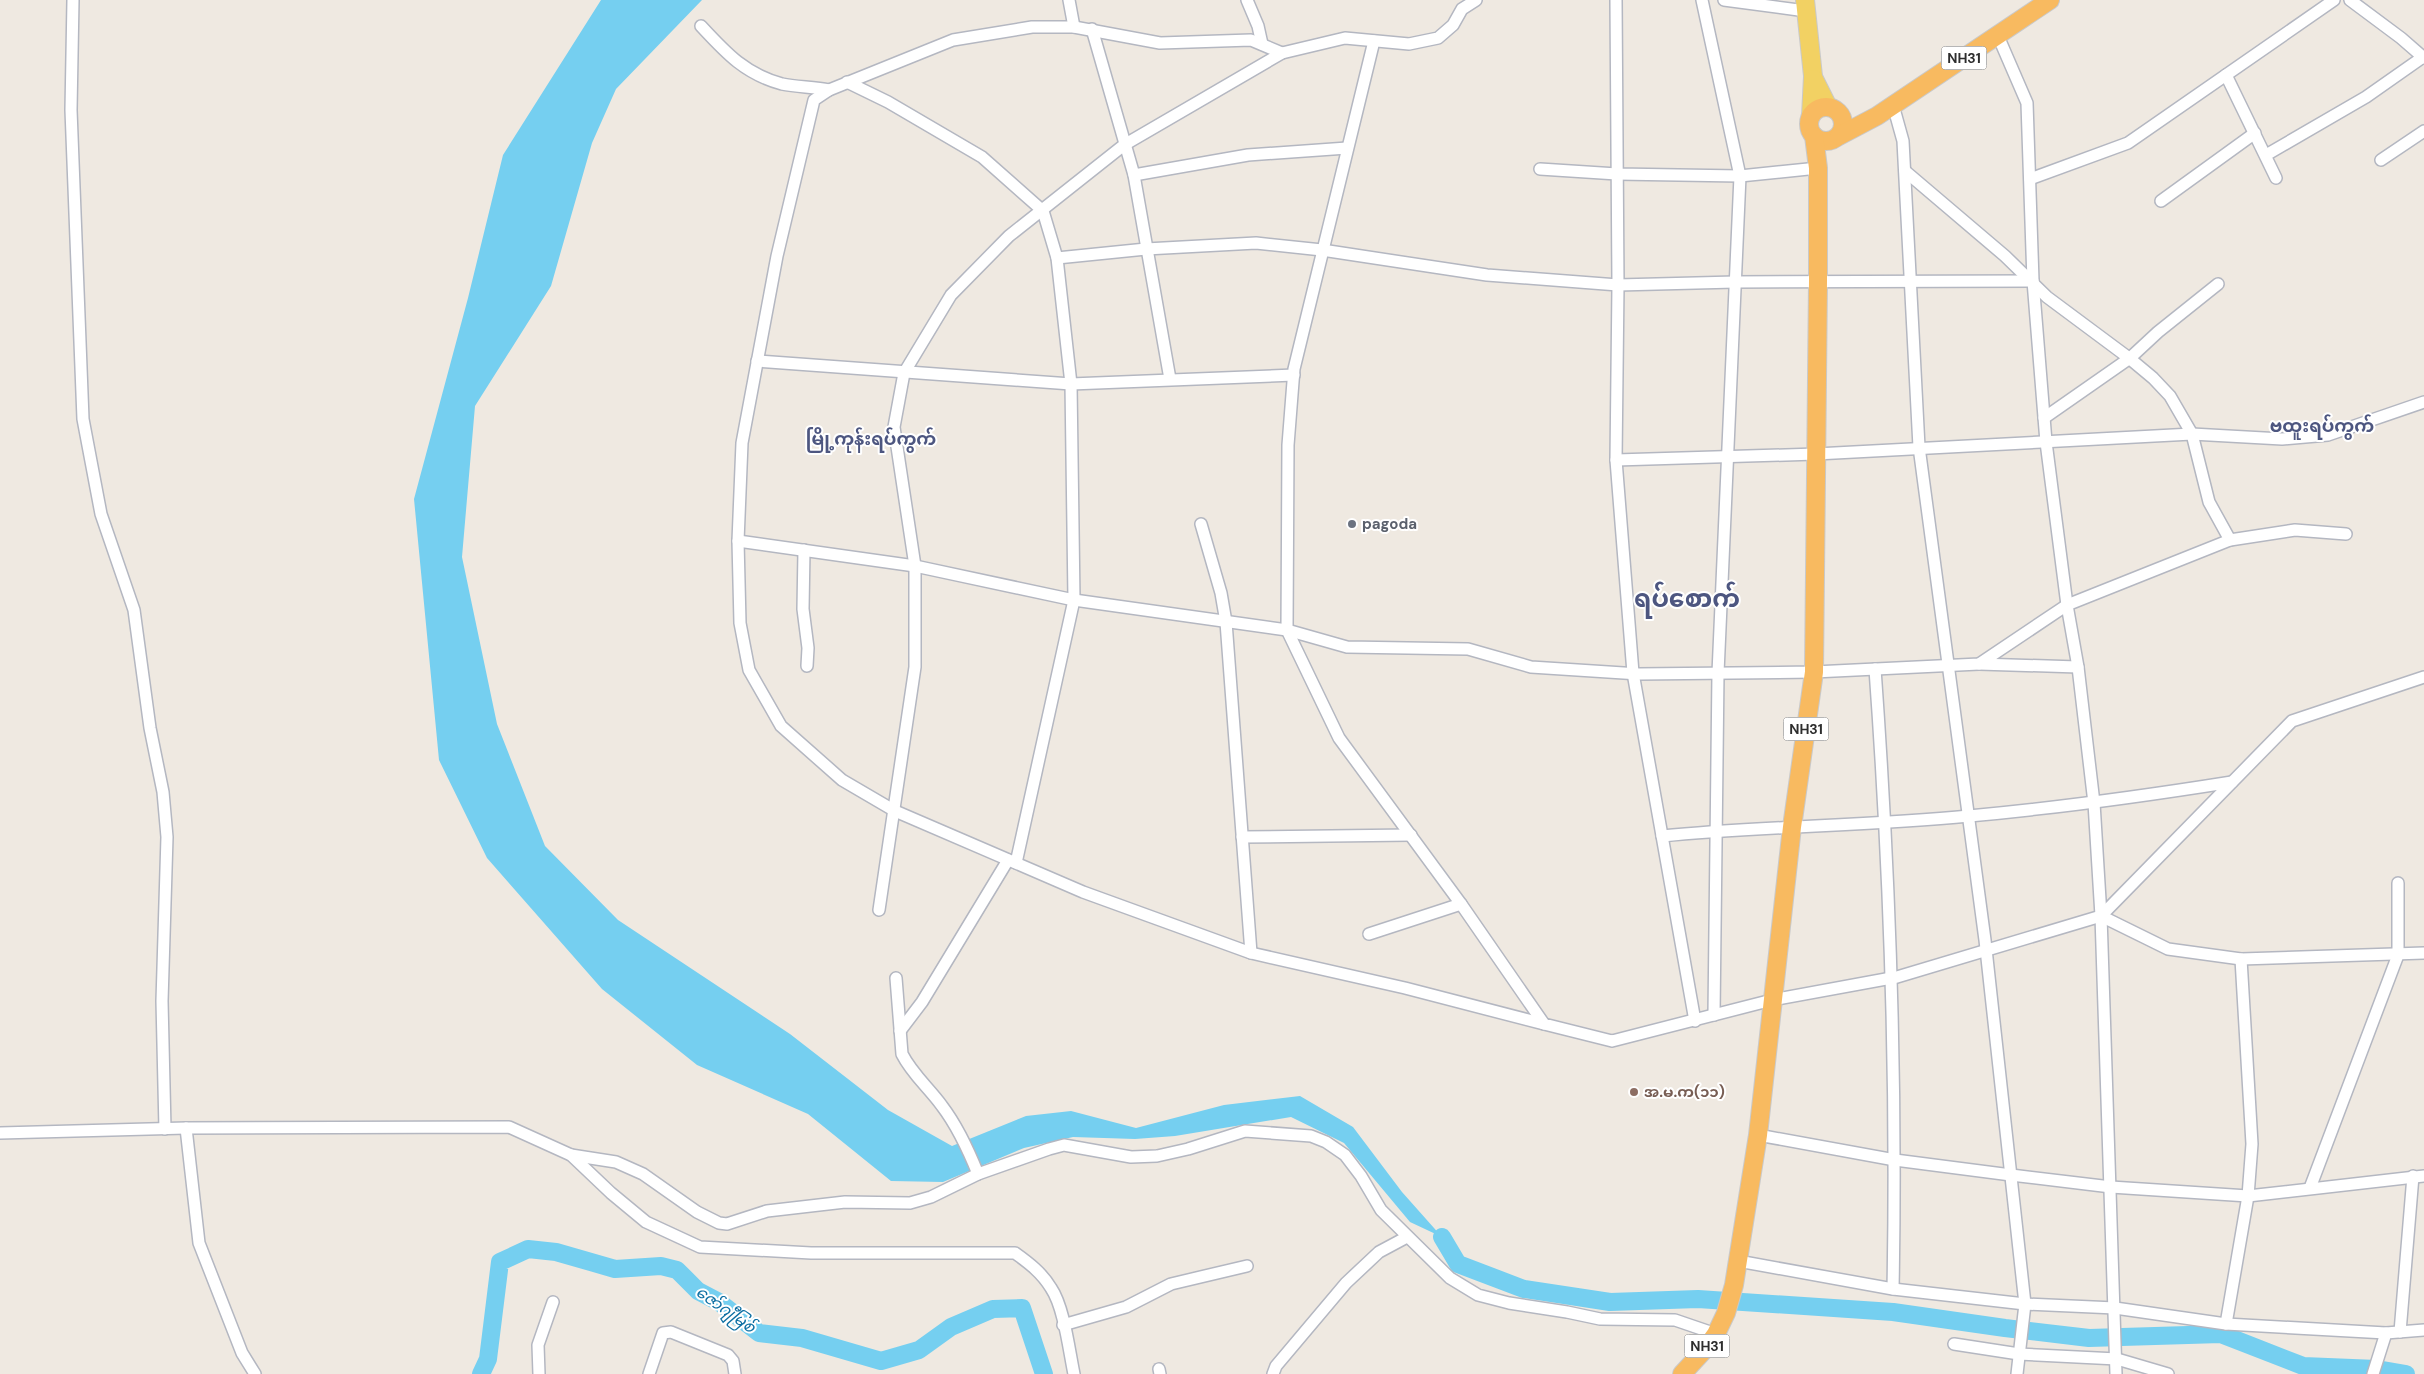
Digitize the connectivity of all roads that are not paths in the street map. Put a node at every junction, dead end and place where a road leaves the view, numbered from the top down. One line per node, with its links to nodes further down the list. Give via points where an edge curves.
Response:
1 (73, 0): 118 (street, via 71,110 83,419 101,514 134,610 150,728 163,792 167,837 162,1001)
2 (1069, 0): 15 (street)
3 (1247, 0): 19 (street)
4 (1453, 0): 13 (street)
5 (1476, 0): 13 (street)
6 (1616, 0): 40 (street)
7 (1702, 0): 42 (street)
8 (1724, 0): 12 (street)
9 (2050, 0): 17 (highway, NH31)
10 (2334, 0): 22 (street)
11 (2350, 0): 21 (street)
12 (1805, 5): 23 (main road)
13 (1462, 9): 18 (street, via 1453,25 1438,38 1408,44)
14 (701, 26): 25 (street, via 733,60 752,73 783,84)
15 (1074, 27): 16 (street); 24 (street, via 1032,27 953,40)
16 (1092, 29): 19 (street, via 1160,43 1251,40); 33 (street)
17 (1998, 36): 26 (highway, NH31); 44 (street, via 2027,103)
18 (1374, 41): 20 (street, via 1345,38); 34 (street)
19 (1262, 44): 20 (street)
20 (1282, 53): 33 (street)
21 (2423, 58): 35 (street, via 2366,97)
22 (2226, 75): 31 (street); 44 (street, via 2128,143)
23 (1813, 76): 27 (main road); 28 (main road)
24 (847, 82): 25 (street); 46 (street, via 982,157)
25 (829, 90): 57 (street, via 814,100 777,256)
26 (1893, 105): 29 (highway, NH31); 39 (street, via 1903,141)
27 (1831, 108): 28 (highway, via 1818,109); 29 (highway); 32 (highway, NH31, via 1843,122 1842,129)
28 (1811, 116): 32 (highway, via 1809,127)
29 (1877, 116): 32 (highway, NH31)
30 (2424, 131): 36 (street)
31 (2255, 132): 35 (street); 45 (street)
32 (1828, 137): 37 (highway, NH31)
33 (1124, 145): 41 (street); 46 (street)
34 (1347, 148): 41 (street, via 1248,155); 48 (street)
35 (2266, 155): 43 (street)
36 (2381, 160)
37 (1818, 168): 42 (street); 50 (highway, NH31)
38 (1540, 169): 40 (street)
39 (1905, 171): 51 (street); 52 (street)
40 (1617, 174): 42 (street); 55 (street)
41 (1134, 176): 47 (street)
42 (1740, 176): 53 (street)
43 (2276, 178)
44 (2030, 179): 52 (street)
45 (2161, 200)
46 (1043, 211): 49 (street); 58 (street, via 1009,236 951,295)
47 (1146, 249): 48 (street, via 1256,243); 49 (street); 60 (street)
48 (1322, 250): 55 (street, via 1487,275); 59 (street)
49 (1057, 258): 61 (street)
50 (1818, 281): 51 (street); 53 (street); 67 (highway, NH31)
51 (1910, 281): 52 (street); 66 (street)
52 (2033, 281): 56 (street, via 2047,296); 63 (street)
53 (1735, 282): 55 (street); 68 (street)
54 (2218, 284): 56 (street)
55 (1618, 285): 69 (street)
56 (2130, 358): 63 (street); 64 (street, via 2170,396)
57 (758, 361): 58 (street); 73 (street, via 742,443)
58 (904, 373): 61 (street); 75 (street, via 894,427)
59 (1294, 375): 60 (street); 79 (street, via 1288,445)
60 (1170, 379): 61 (street)
61 (1071, 384): 76 (street)
62 (2424, 402): 64 (street, via 2328,435 2282,439)
63 (2044, 418): 65 (street)
64 (2192, 434): 65 (street); 72 (street, via 2209,502)
65 (2046, 442): 66 (street); 77 (street)
66 (1918, 447): 67 (street); 82 (street)
67 (1816, 454): 68 (street); 85 (highway, NH31)
68 (1727, 457): 69 (street); 87 (street)
69 (1616, 460): 86 (street)
70 (1201, 524): 78 (street)
71 (2346, 534): 72 (street, via 2295,530)
72 (2230, 540): 77 (street)
73 (738, 541): 74 (street); 91 (street, via 740,623 749,670 781,726 842,780)
74 (804, 550): 75 (street); 81 (street, via 803,609)
75 (915, 566): 76 (street); 91 (street, via 915,667)
76 (1074, 600): 78 (street); 99 (street)
77 (2067, 605): 80 (street); 83 (street)
78 (1226, 622): 79 (street); 98 (street)
79 (1287, 630): 86 (street, via 1348,647 1468,649 1532,667); 96 (street, via 1339,738)
80 (1979, 664): 82 (street); 83 (street)
81 (807, 666)
82 (1947, 666): 84 (street); 92 (street)
83 (2078, 667): 90 (street)
84 (1875, 669): 85 (street); 93 (street)
85 (1814, 672): 87 (street); 94 (highway, NH31)
86 (1633, 673): 87 (street); 97 (street)
87 (1718, 674): 95 (street)
88 (2424, 677): 89 (street, via 2292,721)
89 (2232, 782): 90 (street); 103 (street)
90 (2094, 803): 92 (street); 103 (street)
91 (895, 811): 99 (street); 102 (street)
92 (1968, 816): 93 (street); 105 (street)
93 (1886, 822): 94 (street); 111 (street)
94 (1792, 827): 95 (street); 112 (highway, NH31)
95 (1716, 831): 97 (street); 113 (street)
96 (1411, 835): 98 (street); 101 (street)
97 (1662, 836): 114 (street)
98 (1242, 837): 106 (street)
99 (1012, 861): 106 (street, via 1082,892); 116 (street)
100 (2398, 883): 108 (street)
101 (1461, 904): 104 (street); 115 (street)
102 (879, 910)
103 (2101, 916): 105 (street); 109 (street, via 2168,948); 126 (street)
104 (1369, 934)
105 (1986, 950): 111 (street); 124 (street)
106 (1251, 953): 115 (street)
107 (2424, 953): 108 (street)
108 (2398, 955): 109 (street); 127 (street)
109 (2241, 959): 128 (street, via 2252,1144)
110 (896, 978): 116 (street)
111 (1892, 978): 112 (street); 122 (street)
112 (1772, 1000): 113 (street); 120 (highway, NH31)
113 (1714, 1015): 114 (street)
114 (1695, 1021): 115 (street, via 1612,1041)
115 (1544, 1024)
116 (900, 1031): 123 (street, via 902,1054 907,1064 942,1104 964,1139)
117 (186, 1128): 118 (street); 121 (street, via 509,1126); 146 (street, via 199,1243 242,1352)
118 (165, 1129): 119 (street)
119 (0, 1133)
120 (1758, 1135): 122 (street); 130 (highway, NH31)
121 (572, 1154): 123 (street, via 616,1162 651,1179 697,1212 727,1224 767,1211 836,1202 910,1204 931,1197); 137 (street, via 646,1222 700,1247 811,1253 1015,1253 1037,1270 1052,1288 1060,1304)
122 (1895, 1160): 124 (street); 132 (street)
123 (978, 1172): 129 (street, via 1064,1145 1131,1157 1157,1156 1188,1149 1245,1131 1311,1136 1345,1155 1381,1210)
124 (2011, 1175): 126 (street); 134 (street)
125 (2419, 1176): 127 (street); 139 (street)
126 (2111, 1188): 128 (street); 135 (street)
127 (2310, 1188): 128 (street)
128 (2248, 1196): 136 (street)
129 (1407, 1237): 141 (street, via 1450,1278 1478,1295 1600,1319 1675,1320); 151 (street, via 1379,1252 1346,1283 1276,1366)
130 (1738, 1260): 132 (street); 141 (highway, NH31, via 1726,1313)
131 (1247, 1266): 137 (street, via 1171,1284 1126,1307)
132 (1893, 1289): 134 (street)
133 (553, 1302): 147 (street, via 538,1345)
134 (2024, 1304): 135 (street); 143 (street)
135 (2115, 1308): 136 (street); 144 (street)
136 (2226, 1324): 140 (street)
137 (1063, 1325): 150 (street)
138 (2424, 1330): 139 (street)
139 (2400, 1332): 140 (street)
140 (2386, 1333): 145 (street)
141 (1716, 1334): 152 (highway, NH31)
142 (1954, 1344): 143 (street)
143 (2019, 1354): 144 (street); 153 (street)
144 (2117, 1359): 154 (street); 155 (street)
145 (2375, 1369)
146 (255, 1374)
147 (539, 1374)
148 (649, 1374): 149 (street, via 663,1333 671,1332 728,1355 733,1361)
149 (735, 1374)
150 (1074, 1374)
151 (1273, 1374)
152 (1682, 1374)
153 (2017, 1374)
154 (2116, 1374)
155 (2168, 1374)

